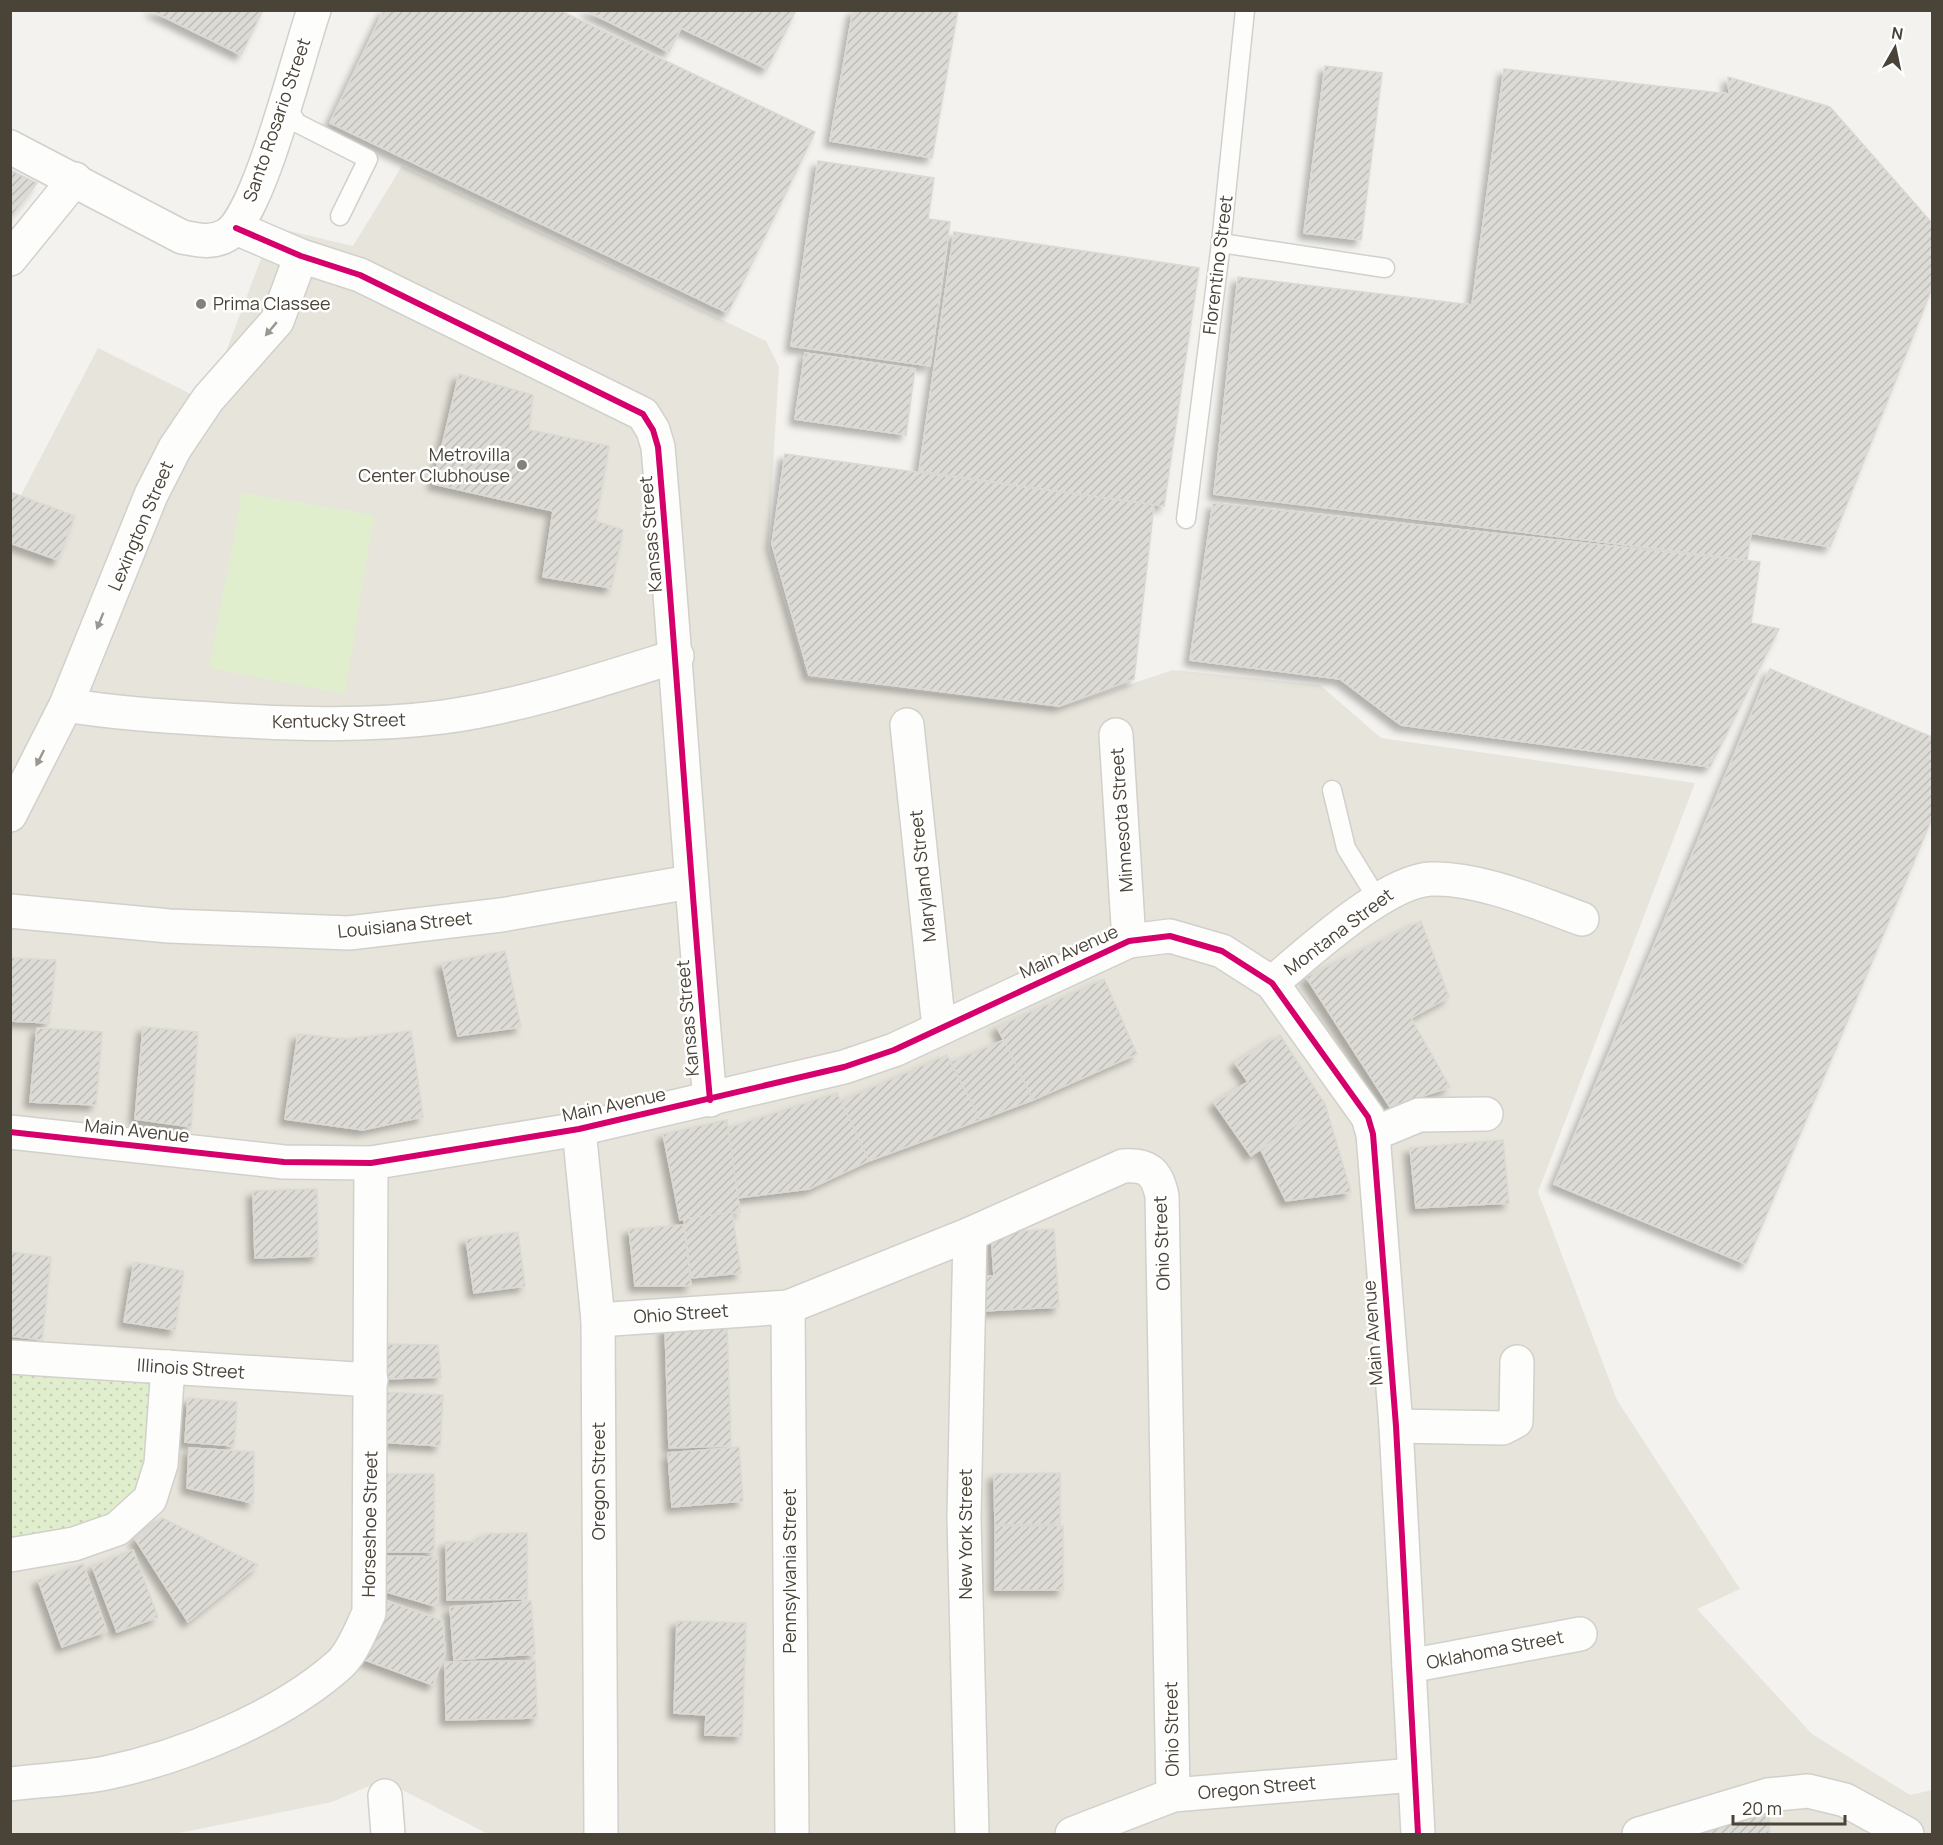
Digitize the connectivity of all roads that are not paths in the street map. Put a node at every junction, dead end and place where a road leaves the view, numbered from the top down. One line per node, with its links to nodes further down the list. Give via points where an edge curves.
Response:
1 (314, 10): 3 (street, Santo Rosario Street)
2 (1245, 10): 8 (lane, Florentino Street)
3 (284, 103): 6 (lane, via 297,123 368,159); 7 (street, Santo Rosario Street, via 253,199)
4 (10, 147): 5 (street)
5 (75, 179): 7 (street, via 182,237 208,242 225,237); 10 (street)
6 (340, 216)
7 (236, 228): 9 (street, Kansas Street)
8 (1221, 243): 11 (lane); 12 (lane, Florentino Street)
9 (300, 256): 13 (street, Kansas Street, via 360,275 643,414 658,447); 14 (street, Lexington Street, one-way to 14, via 277,321 208,399 175,448 151,495)
10 (10, 259)
11 (1384, 268)
12 (1186, 519)
13 (677, 656): 14 (street, Kentucky Street, via 542,697 444,717 363,724 115,713); 19 (street, Kansas Street)
14 (66, 705): 18 (street, Lexington Street, one-way to 18)
15 (907, 725): 25 (street, Maryland Street)
16 (1116, 735): 23 (street, Minnesota Street)
17 (1332, 790): 20 (lane, via 1346,848)
18 (10, 815)
19 (690, 882): 21 (street, Louisiana Street, via 501,915 349,933 169,926); 26 (street, Kansas Street)
20 (1378, 900): 22 (street, Montana Street, via 1403,885 1431,879 1494,888); 24 (street, Montana Street)
21 (10, 911)
22 (1582, 918)
23 (1129, 941): 24 (street, Main Avenue, via 1170,936 1222,951); 25 (street, Main Avenue)
24 (1272, 983): 30 (street, Main Avenue, via 1368,1117)
25 (939, 1028): 26 (street, Main Avenue, via 894,1050 844,1067)
26 (710, 1100): 28 (street, Main Avenue)
27 (1486, 1114): 30 (street, via 1419,1115)
28 (579, 1129): 31 (street, Main Avenue); 34 (street, Oregon Street)
29 (10, 1132): 31 (street, Main Avenue, via 284,1162)
30 (1373, 1134): 39 (street, Main Avenue)
31 (371, 1163): 38 (street, Horseshoe Street)
32 (970, 1234): 33 (street, Ohio Street); 45 (street, Ohio Street, via 1123,1166 1150,1168 1158,1179 1162,1196); 51 (street, New York Street, via 964,1519)
33 (788, 1307): 34 (street, Ohio Street); 50 (street, Pennsylvania Street)
34 (598, 1320): 49 (street, Oregon Street)
35 (10, 1357): 37 (street, Illinois Street)
36 (1517, 1362): 39 (street, via 1516,1421 1509,1425)
37 (168, 1367): 38 (street, Illinois Street); 40 (street, via 161,1464 150,1499 117,1529 74,1544)
38 (371, 1380): 44 (street, Horseshoe Street, via 369,1613 341,1663 265,1718 176,1753 105,1773)
39 (1396, 1426): 42 (street, Main Avenue)
40 (10, 1555)
41 (1580, 1634): 42 (street, Oklahoma Street)
42 (1409, 1666): 43 (street, Main Avenue)
43 (1414, 1775): 45 (street, Oregon Street); 53 (street, Main Avenue)
44 (10, 1784)
45 (1173, 1795): 52 (street, Oregon Street)
46 (386, 1796): 48 (street)
47 (1895, 1832): 54 (street, via 1845,1800 1808,1791 1768,1795)
48 (388, 1834)
49 (601, 1834)
50 (792, 1834)
51 (972, 1834)
52 (1072, 1834)
53 (1418, 1834)
54 (1639, 1834)

